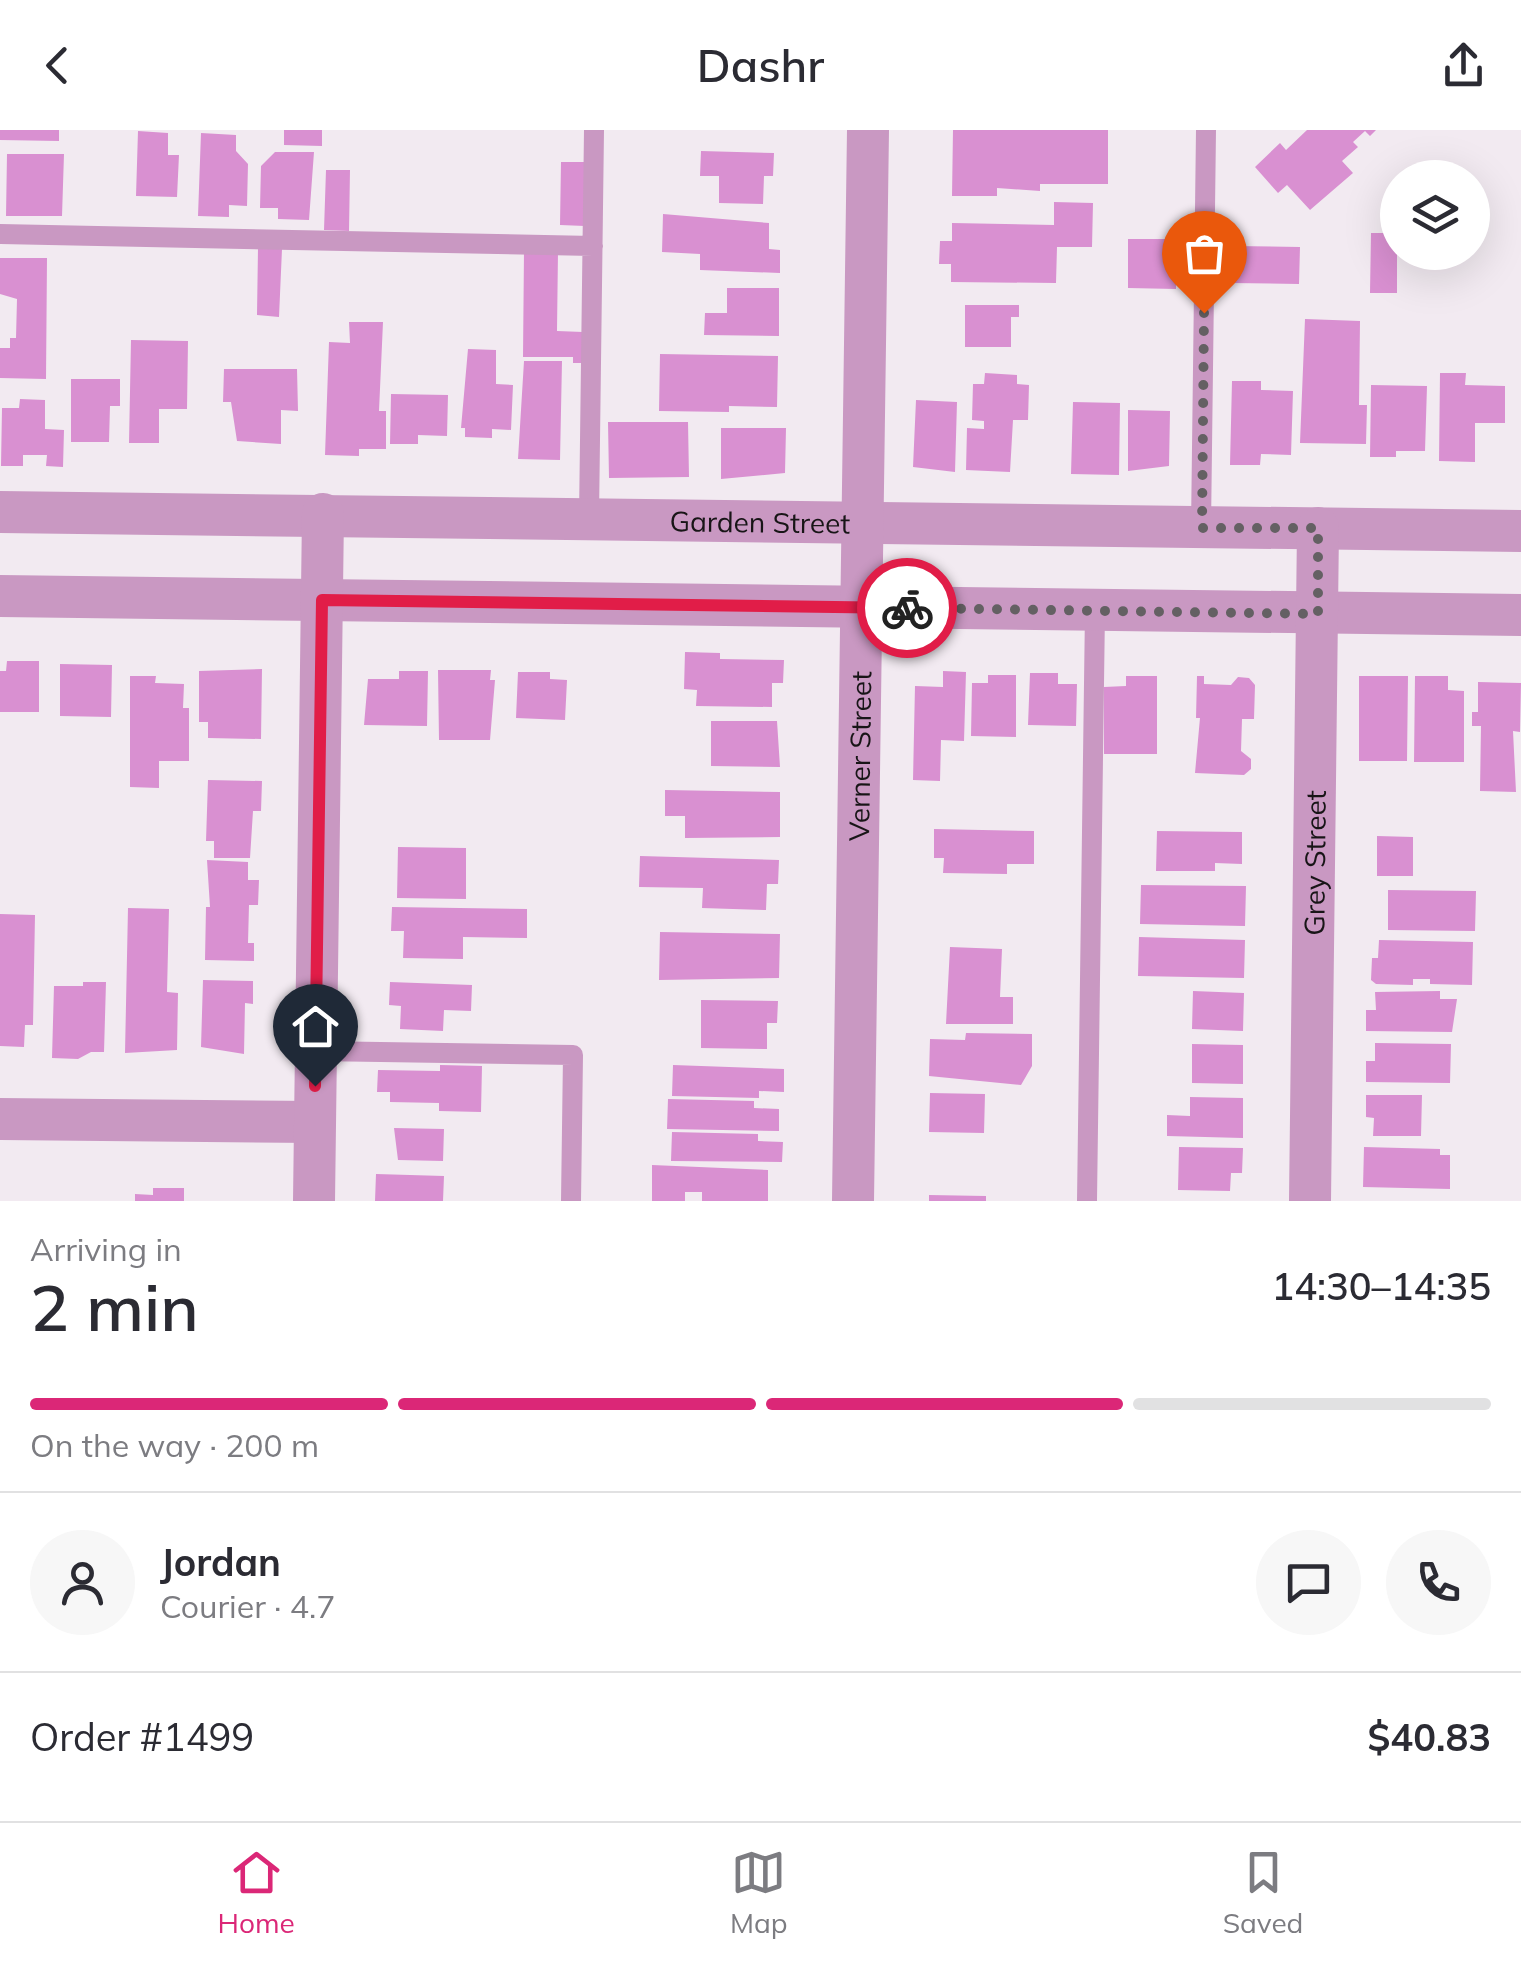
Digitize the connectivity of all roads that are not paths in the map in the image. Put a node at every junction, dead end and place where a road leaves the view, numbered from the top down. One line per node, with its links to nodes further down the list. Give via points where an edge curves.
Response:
1 (594, 130): 5 (lane)
2 (868, 130): 9 (street, Verner Street)
3 (1206, 130): 10 (lane)
4 (0, 234): 5 (lane)
5 (592, 246): 8 (lane)
6 (0, 512): 7 (street, Garden Street)
7 (323, 514): 8 (street, Garden Street); 14 (street)
8 (589, 518): 9 (street, Garden Street)
9 (862, 522): 10 (street, Garden Street); 15 (street, Verner Street)
10 (1202, 528): 11 (street, Garden Street)
11 (1318, 528): 12 (street, Garden Street); 17 (street, Grey Street)
12 (1521, 531)
13 (0, 596): 14 (street)
14 (322, 600): 15 (street); 19 (street)
15 (861, 608): 16 (street); 24 (street, Verner Street)
16 (1095, 610): 17 (street); 25 (lane)
17 (1318, 614): 18 (street); 26 (street, Grey Street)
18 (1521, 615)
19 (316, 1050): 21 (street); 23 (lane, via 573,1055)
20 (0, 1120): 21 (street)
21 (315, 1122): 22 (street)
22 (314, 1201)
23 (571, 1201)
24 (853, 1201)
25 (1087, 1201)
26 (1310, 1201)

